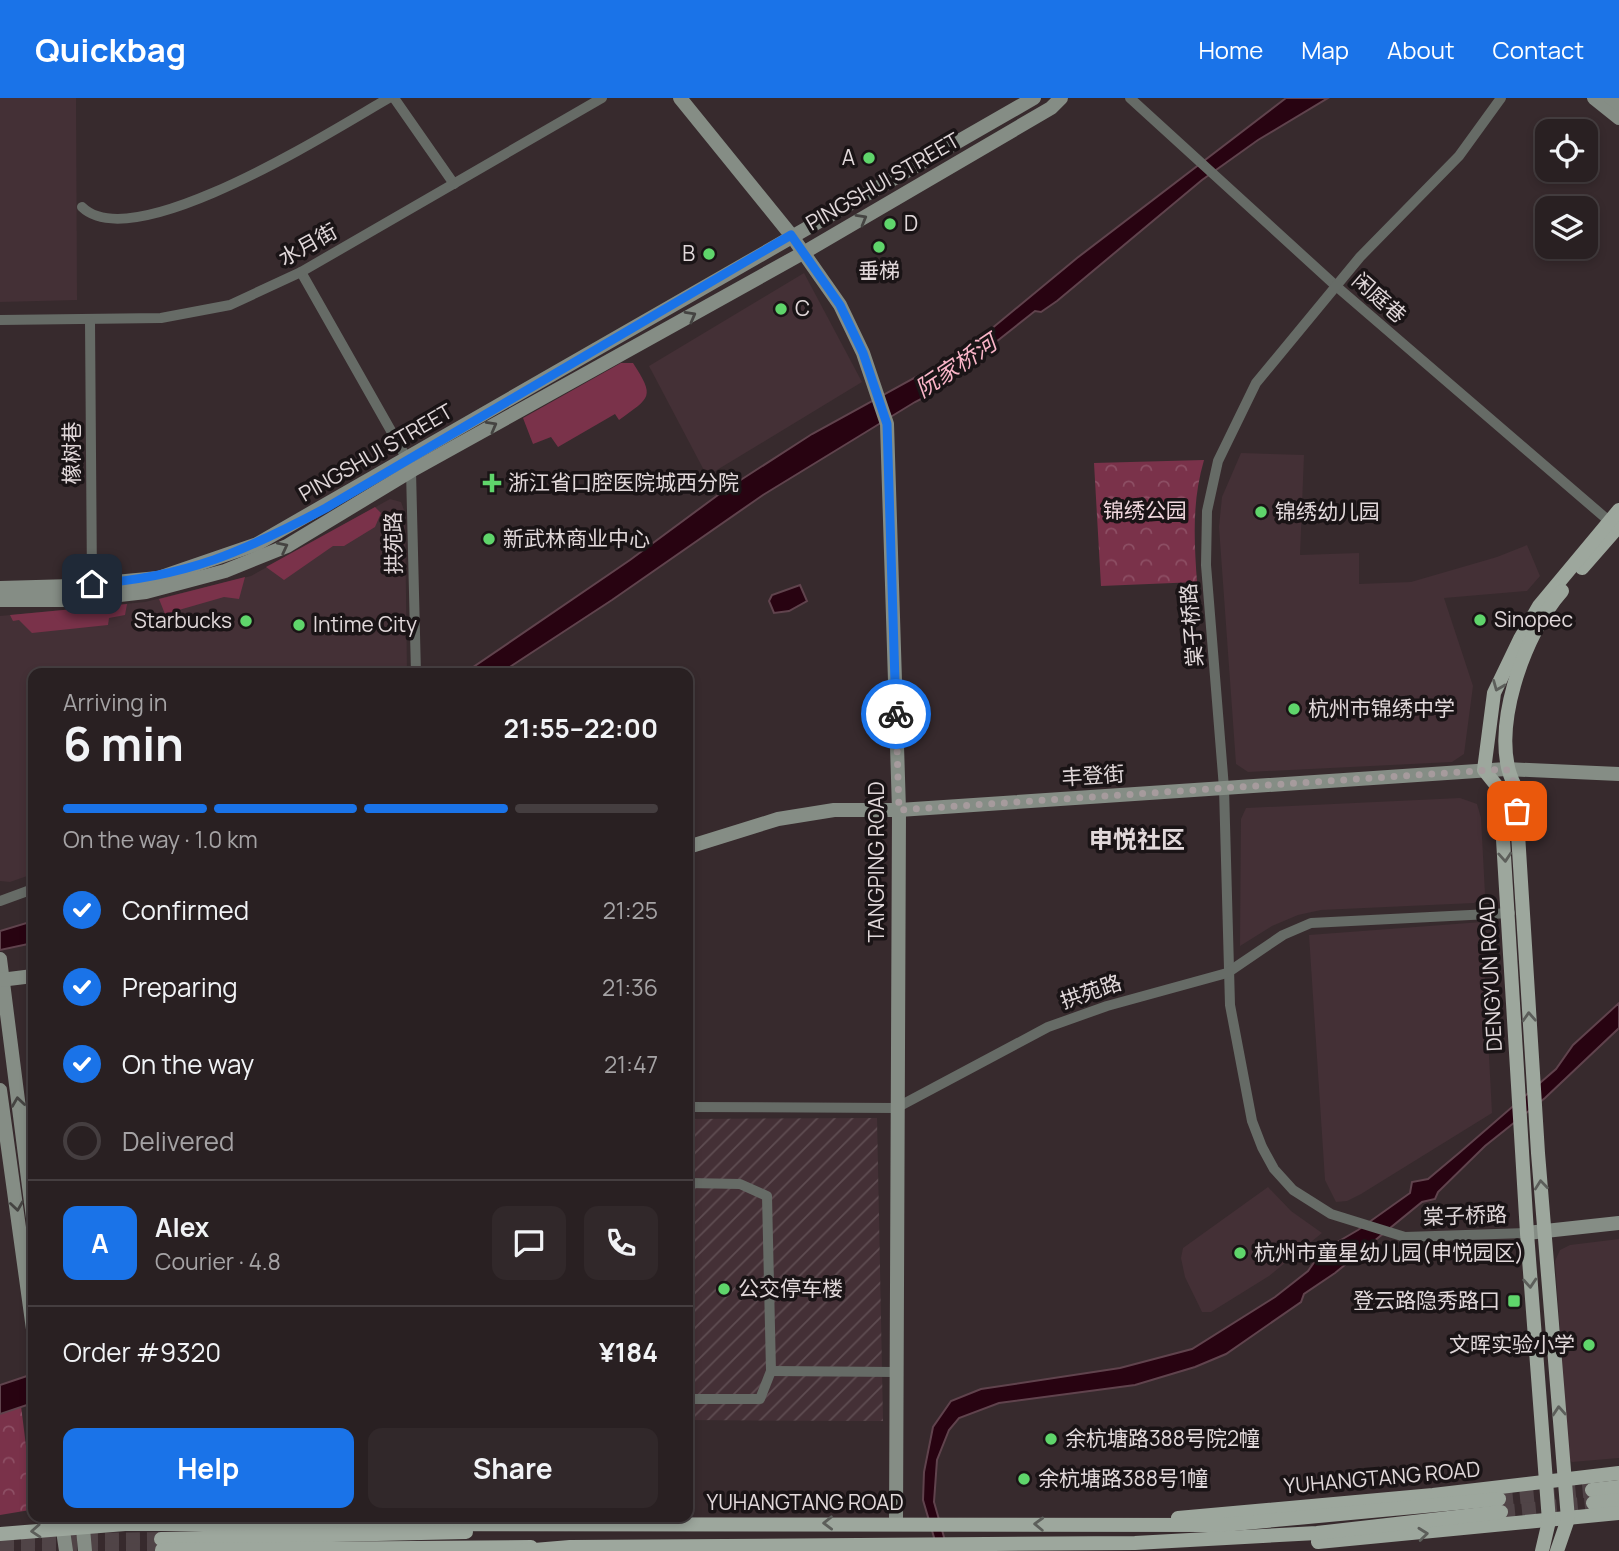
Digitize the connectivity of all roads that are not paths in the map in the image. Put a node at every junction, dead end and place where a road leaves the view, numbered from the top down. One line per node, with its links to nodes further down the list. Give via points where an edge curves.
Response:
1 (392, 98): 12 (street); 13 (street, via 210,195 123,219 91,216)
2 (602, 98): 12 (street, 水月街)
3 (680, 98): 14 (main road, TANGPING ROAD)
4 (1034, 98): 14 (main road, PINGSHUI STREET)
5 (1061, 98): 15 (main road, PINGSHUI STREET, one-way to 5)
6 (1130, 98): 17 (street, 闲庭巷)
7 (1501, 98): 17 (street, 棠子桥路, via 1459,156)
8 (1594, 98): 11 (main road)
9 (1611, 98): 10 (main road)
10 (1619, 104)
11 (1619, 118)
12 (454, 184): 16 (street, 水月街)
13 (82, 207)
14 (791, 235): 15 (main road, TANGPING ROAD); 20 (main road, PINGSHUI STREET)
15 (803, 253): 20 (main road, PINGSHUI STREET, one-way to 15); 30 (main road, TANGPING ROAD, via 840,305 887,424)
16 (301, 272): 19 (street, 水月街, via 230,305 161,318); 20 (street, 拱苑路)
17 (1336, 286): 21 (street, 闲庭巷); 29 (street, 棠子桥路, via 1255,383 1218,461 1207,511 1206,565)
18 (0, 320): 19 (street, 水月街)
19 (90, 320): 22 (street, 橡树巷)
20 (409, 465): 22 (main road, PINGSHUI STREET, via 257,544 158,578); 24 (main road, PINGSHUI STREET, one-way to 20, via 112,598 225,571 287,546); 25 (street, 拱苑路)
21 (1616, 519): 26 (main road, DENGYUN ROAD, via 1555,599 1525,653 1511,695); 27 (main road, one-way to 27, via 1539,606 1520,639 1494,693)
22 (92, 584): 23 (main road, PINGSHUI STREET)
23 (0, 588)
24 (0, 600)
25 (416, 668)
26 (1506, 769): 27 (main road, 丰登街); 28 (main road, 丰登街); 45 (main road, DENGYUN ROAD, one-way to 26, via 1516,786)
27 (1484, 770): 29 (main road, 丰登街); 34 (main road, DENGYUN ROAD, one-way to 34, via 1500,790)
28 (1619, 774)
29 (1224, 788): 30 (main road, 丰登街); 36 (street, 棠子桥路)
30 (899, 810): 31 (main road, 丰登街, via 834,810 778,820); 41 (main road, TANGPING ROAD)
31 (693, 846)
32 (28, 891): 33 (street)
33 (0, 901)
34 (1510, 913): 36 (street, 拱苑路, via 1311,923 1283,935); 46 (main road, DENGYUN ROAD)
35 (0, 959): 38 (main road)
36 (1227, 973): 41 (street, 拱苑路, via 1048,1027); 46 (street, 棠子桥路, via 1252,1121 1274,1169 1293,1190 1331,1214 1405,1237)
37 (28, 976): 38 (main road)
38 (1, 980): 42 (main road, one-way to 38)
39 (0, 1090): 47 (main road, one-way to 47)
40 (693, 1108): 41 (street, 拱苑路)
41 (896, 1108): 49 (main road, TANGPING ROAD)
42 (28, 1181)
43 (693, 1183): 48 (street, via 740,1184 767,1196)
44 (1619, 1223): 45 (main road)
45 (1546, 1231): 46 (main road); 52 (main road, DENGYUN ROAD, one-way to 45)
46 (1527, 1233): 53 (main road, DENGYUN ROAD, one-way to 53)
47 (28, 1293)
48 (771, 1371): 49 (street); 50 (street, via 760,1399)
49 (896, 1372): 62 (main road, TANGPING ROAD)
50 (693, 1399)
51 (1619, 1473): 52 (main road, YUHANGTANG ROAD)
52 (1564, 1479): 53 (main road, YUHANGTANG ROAD); 57 (main road, DENGYUN ROAD)
53 (1544, 1482): 58 (main road, DENGYUN ROAD); 65 (main road, YUHANGTANG ROAD)
54 (1619, 1487): 55 (main road, via 1593,1496)
55 (1619, 1500)
56 (1619, 1513): 57 (main road, YUHANGTANG ROAD)
57 (1567, 1519): 58 (main road, YUHANGTANG ROAD); 76 (main road)
58 (1549, 1521): 69 (main road, YUHANGTANG ROAD, one-way to 58, via 1222,1548 1399,1537); 75 (main road)
59 (83, 1522): 63 (main road, YUHANGTANG ROAD); 68 (main road, YUHANGTANG ROAD); 73 (main road)
60 (452, 1522): 66 (main road, YUHANGTANG ROAD)
61 (500, 1522): 64 (main road, YUHANGTANG ROAD)
62 (896, 1522): 64 (main road, YUHANGTANG ROAD, one-way to 64); 65 (main road, YUHANGTANG ROAD, one-way to 62)
63 (62, 1523): 67 (main road, YUHANGTANG ROAD, one-way to 67); 72 (main road)
64 (579, 1526): 66 (main road)
65 (1107, 1527): 69 (main road, YUHANGTANG ROAD, via 1223,1525 1500,1506 1317,1533)
66 (426, 1528): 68 (main road, YUHANGTANG ROAD)
67 (0, 1534)
68 (373, 1536): 70 (main road); 71 (main road, via 426,1549)
69 (1135, 1543): 71 (main road, YUHANGTANG ROAD)
70 (162, 1545)
71 (570, 1546): 74 (main road, YUHANGTANG ROAD)
72 (66, 1551)
73 (85, 1551)
74 (522, 1551)
75 (1542, 1551)
76 (1557, 1551)

